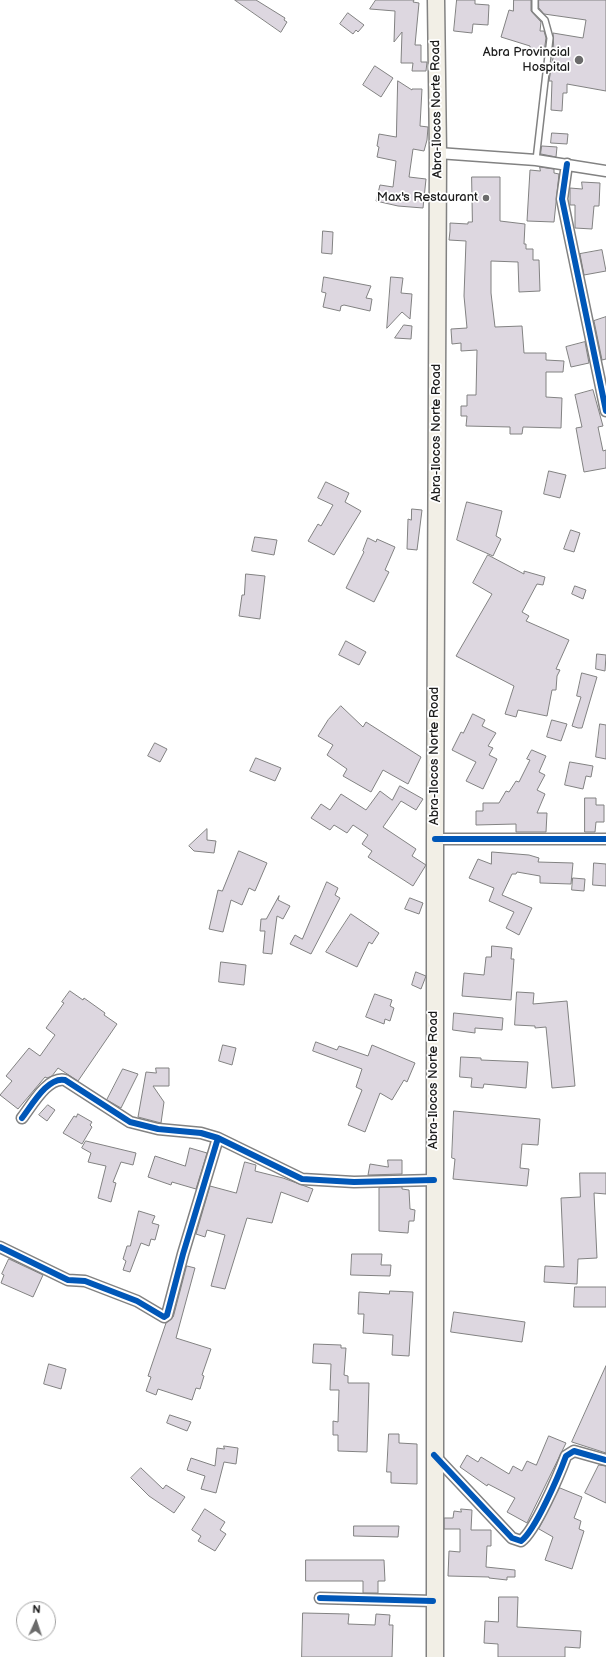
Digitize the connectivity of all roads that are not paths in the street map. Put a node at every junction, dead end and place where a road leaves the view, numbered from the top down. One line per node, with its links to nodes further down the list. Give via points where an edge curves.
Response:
1 (436, 0): 3 (main road, Abra-Ilocos Norte Road)
2 (534, 0): 4 (lane, via 535,10 545,20 550,38)
3 (438, 153): 4 (street); 8 (main road, Abra-Ilocos Norte Road)
4 (536, 160): 5 (street)
5 (567, 164): 6 (street); 7 (street, via 562,200)
6 (606, 171)
7 (606, 412)
8 (435, 839): 9 (street); 12 (main road, Abra-Ilocos Norte Road)
9 (606, 839)
10 (22, 1118): 11 (street, via 51,1082 60,1079 130,1122)
11 (218, 1138): 12 (street, via 302,1179 354,1182); 13 (street, via 167,1314 164,1316 137,1301 84,1281 68,1280)
12 (434, 1180): 14 (main road, Abra-Ilocos Norte Road)
13 (0, 1247)
14 (434, 1455): 15 (street, via 512,1538 521,1541 536,1519 566,1456 574,1451); 17 (main road, Abra-Ilocos Norte Road)
15 (606, 1460)
16 (320, 1598): 17 (street)
17 (433, 1601): 18 (main road, Abra-Ilocos Norte Road)
18 (434, 1657)

